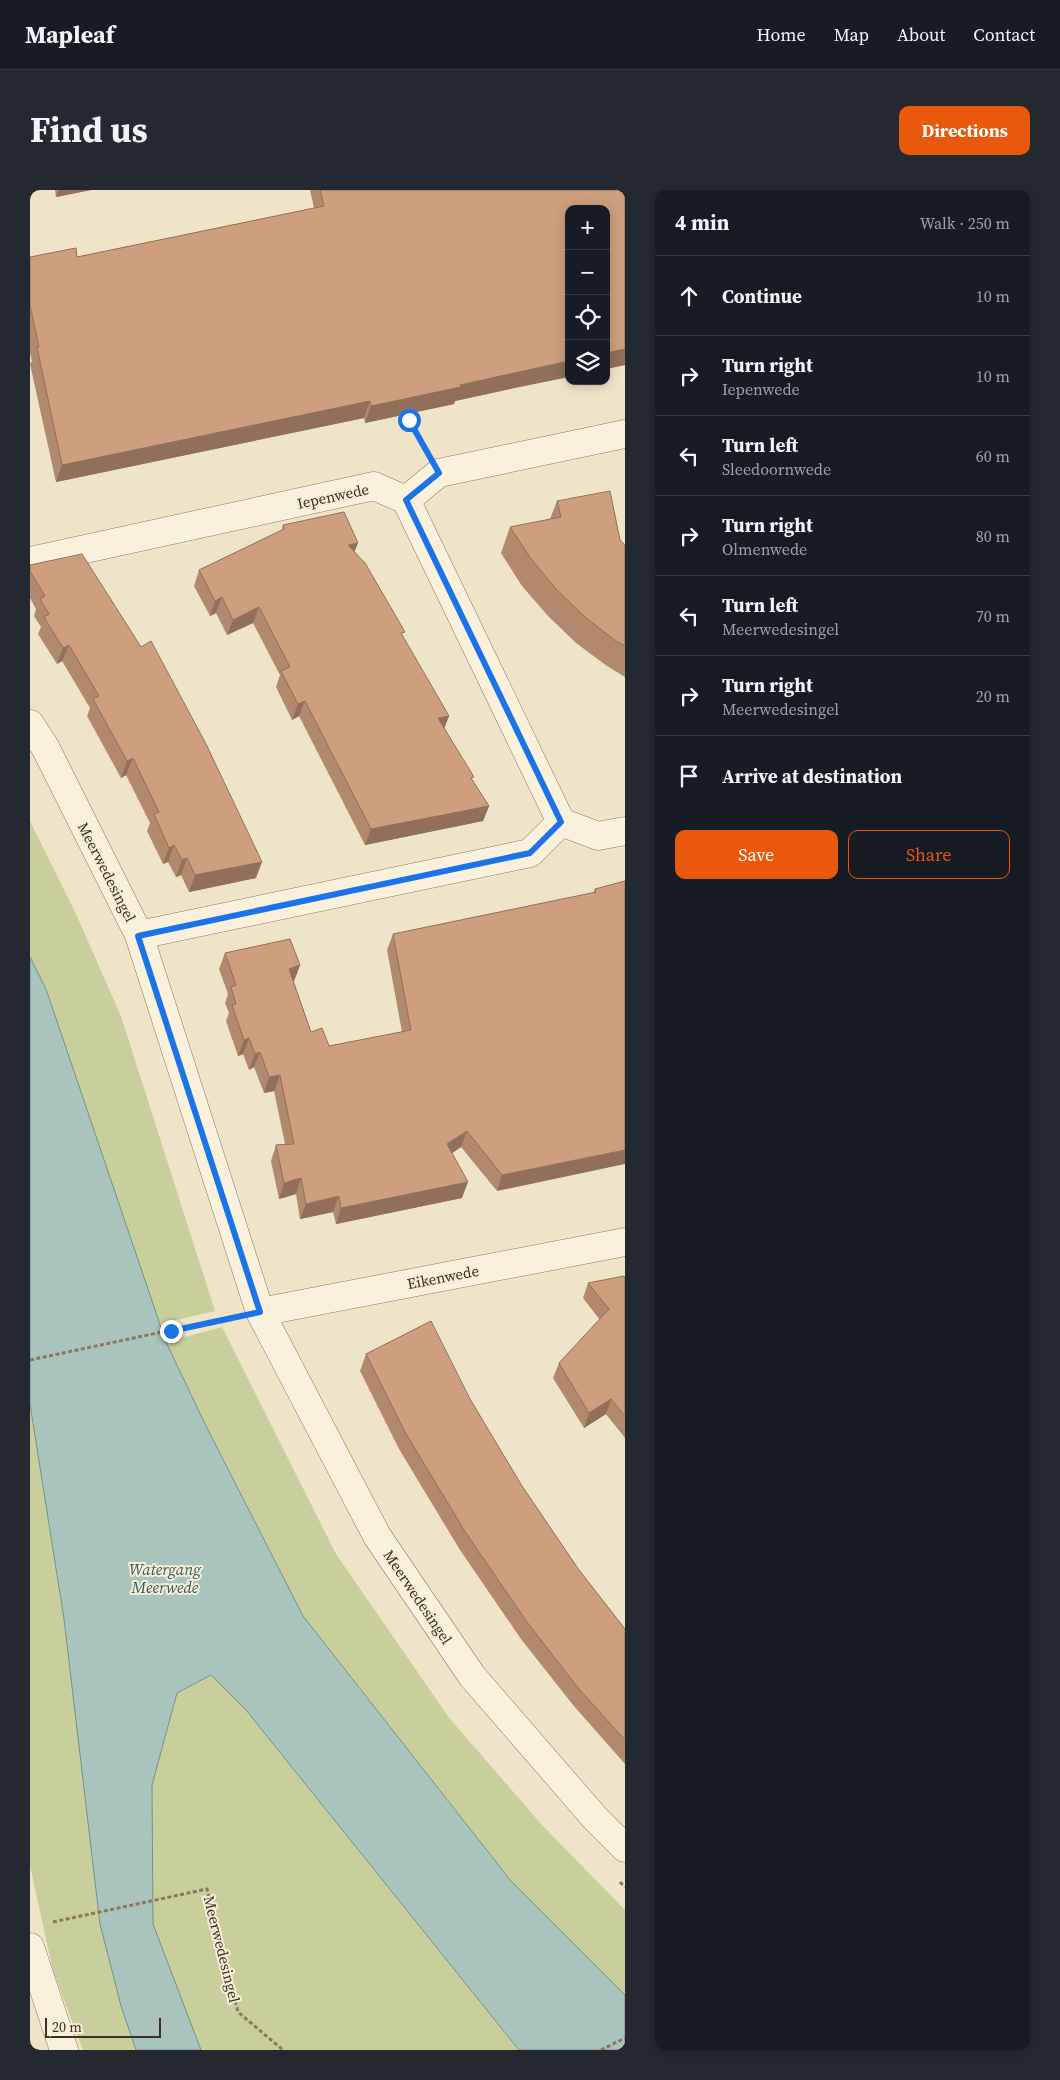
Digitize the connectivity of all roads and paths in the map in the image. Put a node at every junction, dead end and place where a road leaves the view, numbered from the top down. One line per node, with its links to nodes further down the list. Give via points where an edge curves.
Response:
1 (407, 410): 3 (path, via 409,420)
2 (625, 434): 3 (street)
3 (439, 473): 4 (street)
4 (406, 500): 5 (street, Iepenwede, via 374,486); 7 (street)
5 (30, 561)
6 (30, 724): 9 (street, Meerwedesingel)
7 (561, 822): 8 (street, via 598,836); 9 (street, via 530,853)
8 (625, 831)
9 (138, 936): 11 (street, Meerwedesingel)
10 (625, 1242): 11 (street, Eikenwede)
11 (260, 1312): 12 (path); 13 (street, Meerwedesingel, via 377,1536 466,1668 595,1818)
12 (30, 1360)
13 (625, 1848)
14 (49, 1923): 18 (path, Meerwedesingel, via 207,1889 238,2012)
15 (30, 1948): 17 (street)
16 (625, 2038): 19 (path)
17 (64, 2050)
18 (283, 2050)
19 (601, 2050)

